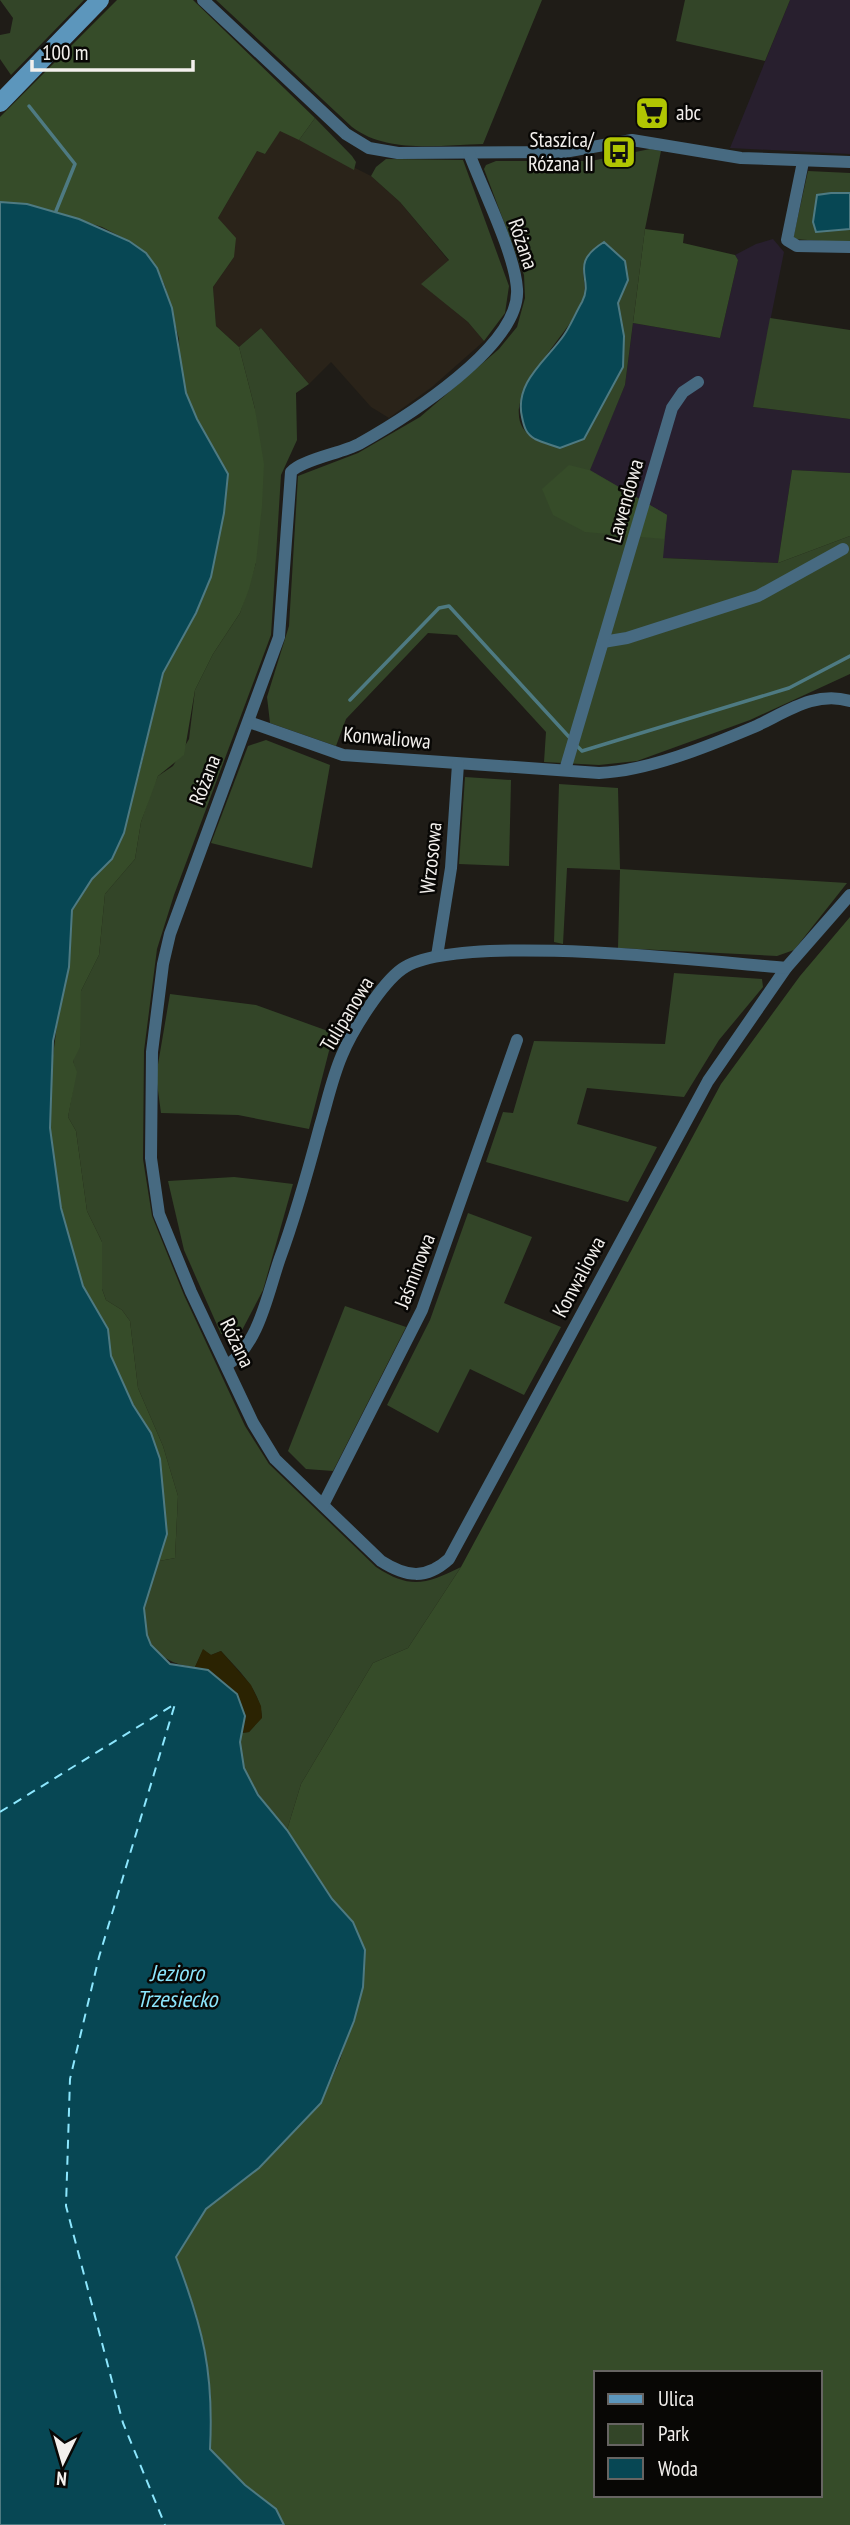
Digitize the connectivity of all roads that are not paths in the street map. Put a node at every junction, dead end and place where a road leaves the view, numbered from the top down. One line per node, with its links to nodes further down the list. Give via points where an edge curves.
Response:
1 (100, 0): 3 (street)
2 (203, 0): 4 (street, via 359,144 398,153)
3 (0, 103)
4 (469, 153): 5 (street, via 575,151 632,140 741,158); 12 (street, Różana, via 516,277 513,317 493,343 408,415 354,446 301,464 291,472 281,625)
5 (803, 162): 6 (street); 7 (street, via 789,243)
6 (850, 162)
7 (850, 247)
8 (698, 382): 10 (street, Lawendowa, via 683,391 672,408)
9 (843, 550): 10 (street, via 758,596)
10 (603, 642): 14 (street, Lawendowa)
11 (850, 701): 14 (street, Konwaliowa, via 824,698 806,702 753,727 639,768)
12 (249, 722): 13 (street, Konwaliowa, via 337,754); 19 (street, Różana, via 170,934 152,1052 151,1158 159,1214)
13 (458, 764): 14 (street, Konwaliowa); 16 (street, Wrzosowa, via 451,868)
14 (565, 771)
15 (850, 895): 17 (street, Konwaliowa)
16 (438, 956): 17 (street, Tulipanowa, via 538,951); 19 (street, Tulipanowa, via 403,968 391,979 341,1055 294,1220 258,1320 244,1350)
17 (786, 968): 20 (street, Konwaliowa, via 696,1101 449,1559 418,1576 397,1571)
18 (517, 1040): 20 (street, Jaśminowa, via 422,1310)
19 (227, 1365): 20 (street, Różana, via 275,1459)
20 (323, 1505)

